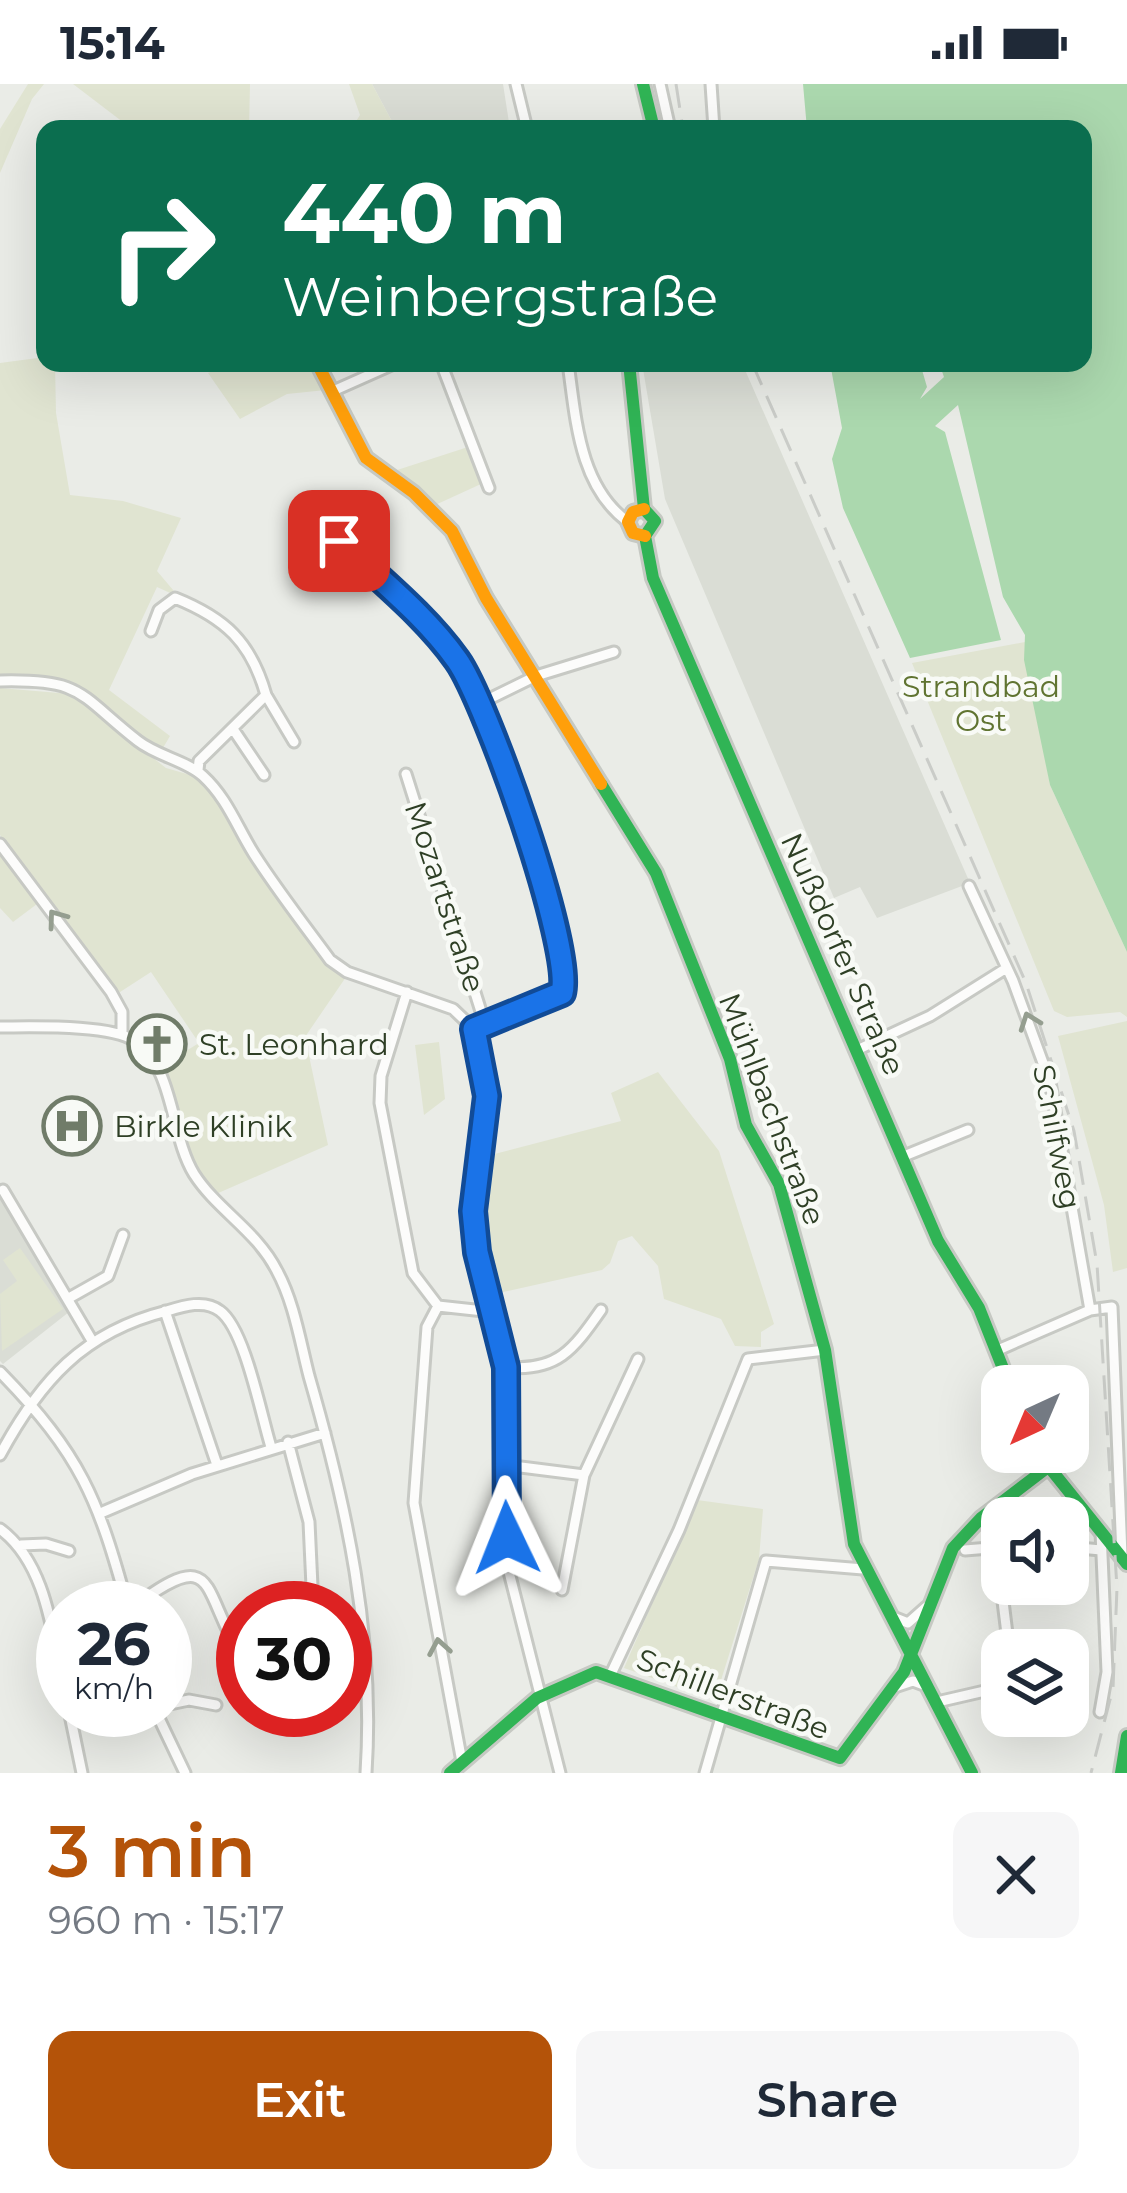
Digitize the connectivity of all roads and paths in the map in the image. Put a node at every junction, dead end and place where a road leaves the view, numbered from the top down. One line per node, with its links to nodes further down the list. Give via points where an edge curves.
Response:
1 (516, 84): 5 (street)
2 (643, 84): 6 (street)
3 (660, 84): 7 (street)
4 (711, 84): 8 (street)
5 (524, 120)
6 (652, 120)
7 (668, 120)
8 (713, 120)
9 (321, 372): 14 (street, Mühlbachstraße)
10 (376, 372): 14 (street)
11 (444, 372): 15 (street)
12 (569, 372): 17 (street, via 579,440 598,492)
13 (630, 372): 16 (street, Nußdorfer Straße)
14 (333, 391): 22 (street, Mühlbachstraße, via 366,458 452,531)
15 (489, 488)
16 (644, 509): 17 (street); 18 (street, Nußdorfer Straße, via 656,521)
17 (628, 522): 18 (street)
18 (645, 536): 39 (street, Nußdorfer Straße, via 667,615)
19 (339, 541): 25 (street, via 439,636)
20 (151, 631): 24 (street, via 175,598 220,619 255,660)
21 (614, 652): 22 (street)
22 (536, 676): 25 (street); 51 (street, Mühlbachstraße, via 656,873 730,1059 746,1126 779,1184)
23 (0, 681): 28 (street, via 84,691 136,740)
24 (266, 695): 26 (street); 27 (street)
25 (483, 702): 35 (street, via 561,943 565,982 556,998)
26 (233, 729): 28 (street); 30 (street)
27 (294, 742)
28 (197, 770): 34 (street, via 331,960)
29 (406, 774): 35 (street, Mozartstraße)
30 (265, 775)
31 (0, 844): 38 (street, one-way to 31, via 112,992)
32 (969, 886): 33 (street, Schilfweg)
33 (1005, 969): 39 (street); 47 (street, Schilfweg, one-way to 33, via 1050,1082)
34 (407, 992): 37 (street, via 453,1009); 45 (street, via 380,1076 380,1103 413,1273)
35 (484, 1021): 37 (street)
36 (0, 1027): 38 (street)
37 (474, 1029): 49 (street, via 487,1096 473,1211)
38 (122, 1033): 58 (street, via 158,1071 195,1175 277,1270)
39 (859, 1049): 41 (street, Nußdorfer Straße)
40 (968, 1130): 41 (street)
41 (904, 1156): 52 (street, Nußdorfer Straße, via 938,1240)
42 (3, 1190): 44 (street)
43 (123, 1235): 44 (street, via 108,1276)
44 (69, 1298): 50 (street)
45 (438, 1306): 49 (street); 98 (street, one-way to 45, via 414,1503 428,1328)
46 (601, 1310): 55 (street, via 555,1364)
47 (1090, 1310): 52 (street); 73 (street, via 1112,1307)
48 (165, 1311): 50 (street); 60 (street, via 209,1305 233,1325); 62 (street)
49 (493, 1312): 55 (street)
50 (92, 1340): 57 (street)
51 (825, 1350): 74 (street, Mühlbachstraße); 84 (street, via 748,1359)
52 (998, 1350): 54 (street, Nußdorfer Straße)
53 (638, 1359): 66 (street)
54 (1003, 1365)
55 (506, 1367): 63 (street)
56 (0, 1372): 57 (street)
57 (29, 1401): 61 (street); 67 (street, via 56,1430)
58 (326, 1433): 59 (street); 101 (street, via 365,1631)
59 (288, 1442): 60 (street); 78 (street, via 309,1522)
60 (271, 1447): 62 (street)
61 (0, 1455)
62 (217, 1465): 67 (street)
63 (505, 1465): 66 (street); 88 (street, via 509,1572)
64 (1041, 1473): 81 (street, via 962,1538)
65 (1053, 1473): 73 (street)
66 (584, 1474): 79 (street)
67 (103, 1512): 76 (street)
68 (0, 1529): 69 (street)
69 (21, 1545): 72 (street); 75 (street)
70 (981, 1549): 71 (street)
71 (965, 1550)
72 (69, 1551)
73 (1116, 1555): 92 (street)
74 (863, 1569): 82 (street, Mühlbachstraße); 93 (street, via 766,1561)
75 (37, 1581)
76 (122, 1581)
77 (166, 1581): 80 (street, via 195,1577)
78 (312, 1581)
79 (562, 1590)
80 (216, 1602)
81 (926, 1607): 82 (street, via 908,1623); 83 (street)
82 (889, 1614): 83 (street, Mühlbachstraße)
83 (912, 1652): 85 (street); 86 (street, Mühlbachstraße)
84 (611, 1674): 88 (street, Schillerstraße, via 580,1675); 93 (street, Schillerstraße)
85 (895, 1687): 86 (street, via 913,1681); 97 (street)
86 (930, 1688): 90 (street, Mühlbachstraße)
87 (981, 1692): 90 (street)
88 (543, 1696): 98 (street, Schillerstraße); 103 (street)
89 (192, 1701): 91 (street)
90 (937, 1702): 106 (street, Mühlbachstraße)
91 (216, 1705)
92 (1100, 1712)
93 (718, 1716): 97 (street, Schillerstraße); 104 (street)
94 (1127, 1736): 107 (street)
95 (75, 1737): 99 (street)
96 (168, 1737): 100 (street)
97 (840, 1758): 105 (street)
98 (462, 1762): 102 (street, Schillerstraße)
99 (82, 1773)
100 (185, 1773)
101 (366, 1773)
102 (451, 1773)
103 (560, 1773)
104 (705, 1773)
105 (835, 1773)
106 (972, 1773)
107 (1121, 1773)

